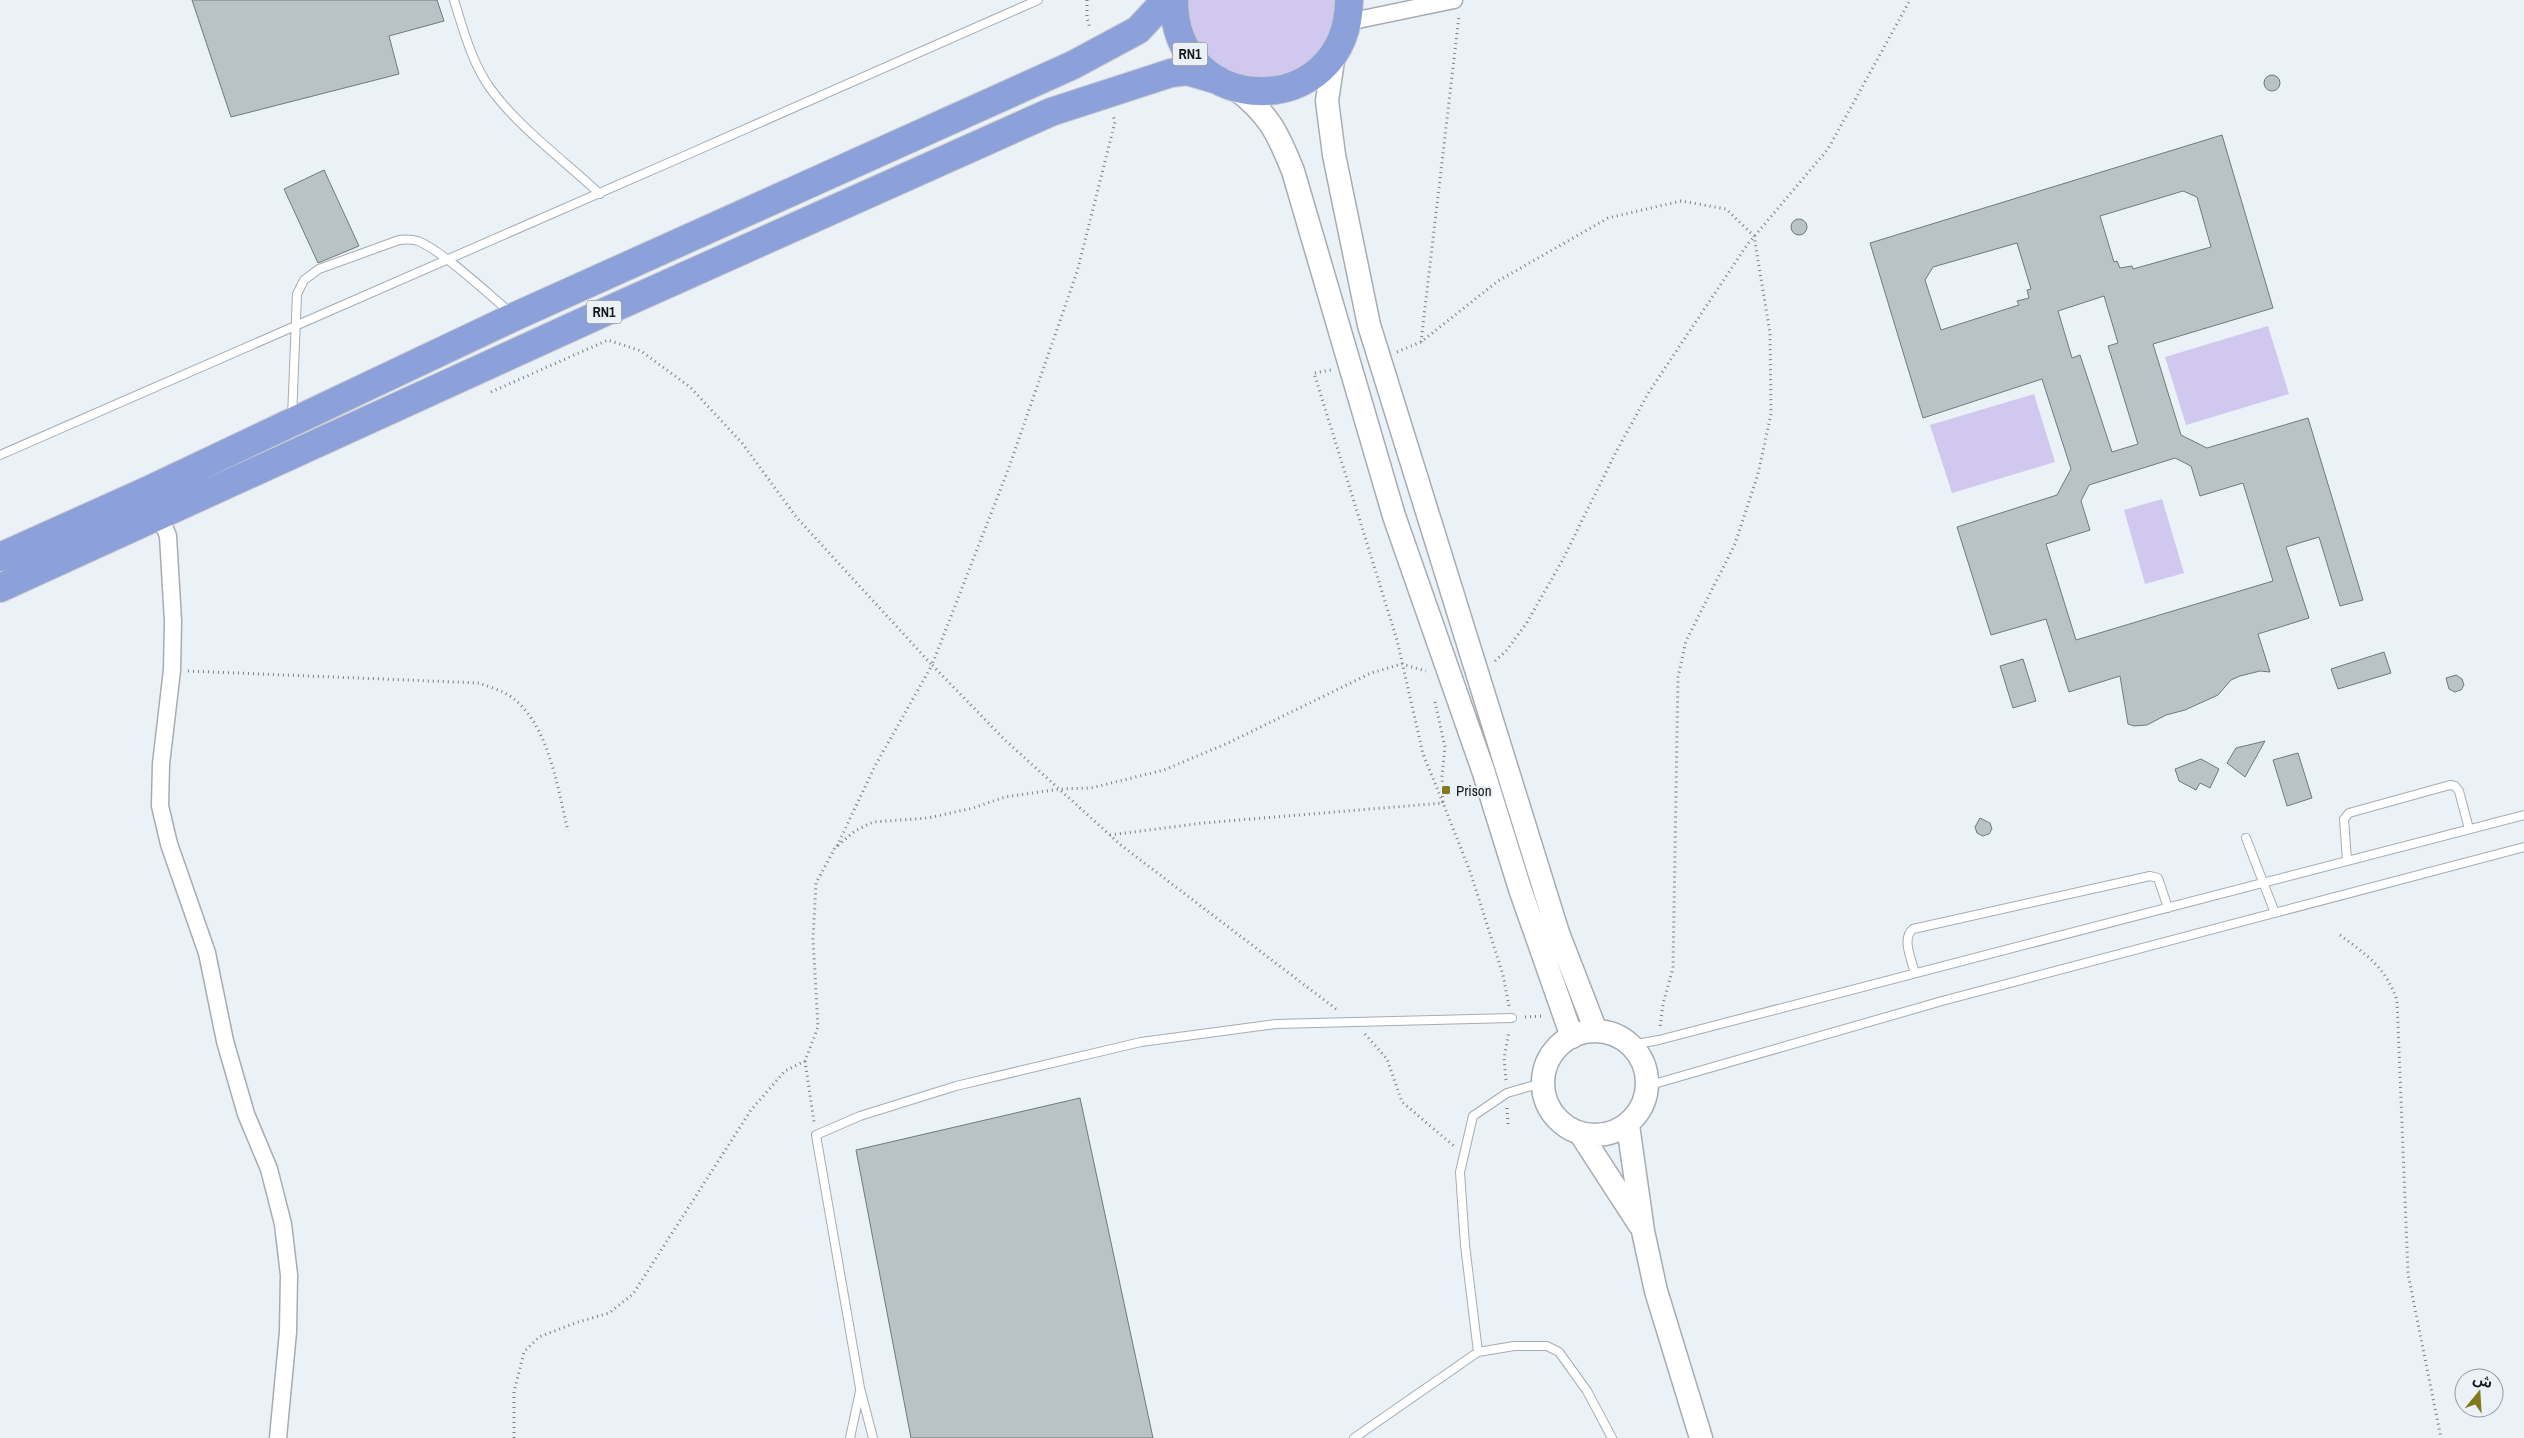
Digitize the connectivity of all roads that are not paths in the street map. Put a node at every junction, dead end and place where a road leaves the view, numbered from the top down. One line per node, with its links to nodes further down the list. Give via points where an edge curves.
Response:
1 (454, 0): 9 (lane, via 465,38 490,88 523,125)
2 (1038, 0): 9 (lane)
3 (1166, 0): 11 (highway, RN1, via 1138,30 1073,65)
4 (1174, 0): 8 (highway, RN1, via 1181,40 1196,63)
5 (1457, 4): 6 (street)
6 (1351, 8): 7 (highway, RN1)
7 (1334, 54): 8 (highway, RN1, via 1315,74 1290,87 1263,92); 28 (main road, via 1327,101 1334,155 1370,325 1558,933)
8 (1226, 84): 15 (highway, RN1, via 1187,71 1171,73 1051,112); 29 (main road, via 1259,107 1278,133 1293,171 1394,516)
9 (600, 194): 10 (lane)
10 (445, 259): 11 (lane); 12 (lane); 12 (lane, via 422,244 406,239 319,269 300,286)
11 (516, 316): 13 (highway, RN1)
12 (297, 324): 13 (lane); 14 (lane)
13 (291, 423): 16 (highway, RN1)
14 (0, 455)
15 (160, 516): 17 (highway, RN1); 38 (street, via 168,536 173,621 160,806 169,844 207,953 225,1040 244,1105 269,1169 283,1224 289,1275 288,1332)
16 (0, 557)
17 (0, 588)
18 (2524, 815): 19 (lane)
19 (2469, 828): 22 (lane); 22 (lane, via 2459,791 2450,785 2349,813 2344,819)
20 (2246, 838): 23 (lane)
21 (2524, 848): 25 (lane)
22 (2347, 860): 23 (lane)
23 (2263, 884): 24 (lane); 25 (lane)
24 (2168, 908): 26 (lane); 26 (lane, via 2159,880 2150,876 1913,929 1907,941)
25 (2275, 913): 32 (lane, via 1942,1001)
26 (1915, 973): 30 (lane, via 1659,1040)
27 (1512, 1018): 37 (lane, via 1276,1024 1141,1042 956,1086 860,1116 816,1135)
28 (1596, 1031): 29 (main road, via 1580,1032); 30 (main road, via 1616,1035)
29 (1572, 1037): 31 (main road, via 1553,1051 1545,1066)
30 (1632, 1044): 32 (main road, via 1643,1059)
31 (1542, 1083): 34 (main road, via 1552,1114 1564,1126); 36 (lane, via 1507,1092 1473,1116 1460,1172)
32 (1647, 1086): 33 (main road, via 1640,1112)
33 (1628, 1125): 34 (main road, via 1613,1133); 35 (main road)
34 (1580, 1134): 35 (main road)
35 (1643, 1232): 43 (main road, via 1656,1291)
36 (1478, 1352): 41 (lane); 42 (lane, via 1514,1346 1547,1346 1559,1352 1587,1391)
37 (860, 1388): 39 (lane); 40 (lane)
38 (278, 1438)
39 (850, 1438)
40 (873, 1438)
41 (1354, 1438)
42 (1612, 1438)
43 (1701, 1438)

